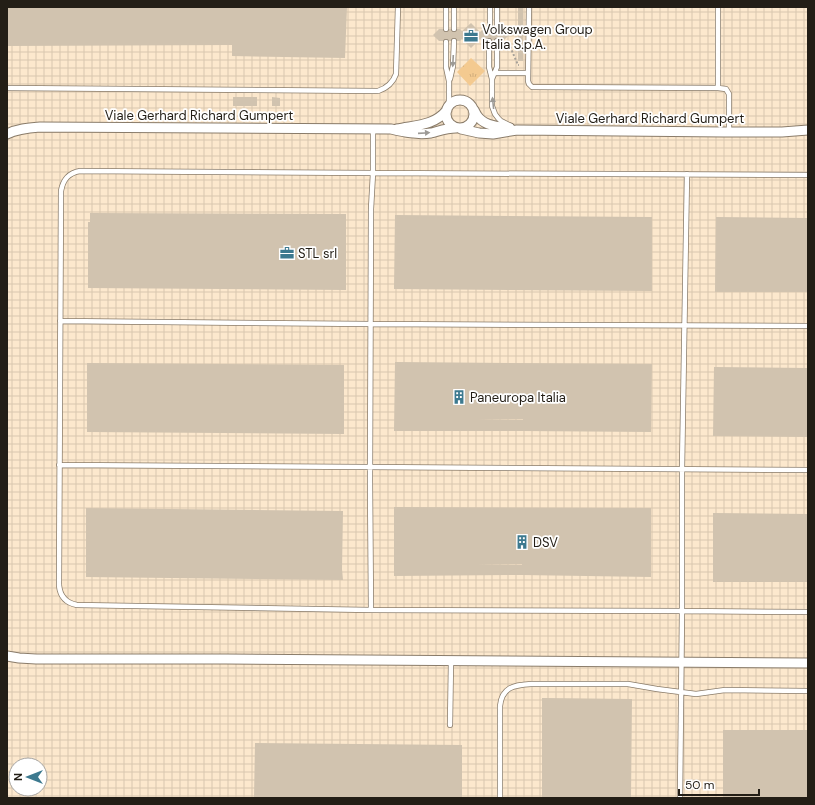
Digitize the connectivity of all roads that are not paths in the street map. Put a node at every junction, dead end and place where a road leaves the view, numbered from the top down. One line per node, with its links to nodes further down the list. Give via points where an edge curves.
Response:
1 (398, 7): 20 (lane, via 396,74 390,84 378,91)
2 (446, 7): 8 (lane)
3 (454, 7): 9 (lane)
4 (490, 7): 11 (lane)
5 (497, 7): 10 (lane)
6 (529, 7): 17 (lane)
7 (718, 7): 21 (lane)
8 (446, 29)
9 (454, 29)
10 (497, 29)
11 (490, 30)
12 (454, 41): 19 (lane, one-way to 19, via 453,66)
13 (489, 41): 18 (lane, via 489,67)
14 (446, 42): 19 (lane)
15 (497, 42): 16 (lane)
16 (494, 73): 17 (lane); 18 (lane)
17 (528, 73): 21 (lane, via 529,84 534,88)
18 (492, 79): 27 (lane, one-way to 18, via 495,114 492,103)
19 (449, 81): 22 (lane)
20 (7, 88)
21 (718, 88): 29 (lane, via 729,92)
22 (448, 107): 23 (street, via 457,100 462,100); 24 (street, via 446,119); 26 (street, Viale Gerhard Richard Gumpert, via 439,118 430,123)
23 (473, 109): 24 (street, via 472,122 469,126); 27 (street, Viale Gerhard Richard Gumpert, via 483,121 494,126)
24 (458, 128): 26 (street, Viale Gerhard Richard Gumpert, one-way to 24, via 412,134); 27 (street, Viale Gerhard Richard Gumpert, via 493,134)
25 (373, 129): 26 (street, Viale Gerhard Richard Gumpert); 31 (street, Viale Gerhard Richard Gumpert, via 40,127); 33 (lane)
26 (392, 130)
27 (517, 130): 29 (street, Viale Gerhard Richard Gumpert)
28 (808, 130): 30 (street, Viale Gerhard Richard Gumpert)
29 (729, 132): 30 (street, Viale Gerhard Richard Gumpert)
30 (782, 132): 32 (street, Viale Gerhard Richard Gumpert)
31 (7, 134)
32 (808, 135)
33 (373, 173): 34 (lane); 36 (lane, via 72,173 65,180 61,191); 37 (lane)
34 (687, 174): 35 (lane); 38 (lane)
35 (808, 175)
36 (60, 321): 37 (lane); 40 (lane)
37 (370, 324): 38 (lane); 41 (lane)
38 (684, 326): 39 (lane); 42 (lane)
39 (808, 326)
40 (59, 465): 41 (lane); 44 (lane, via 58,585 61,595 68,602 77,605)
41 (370, 467): 42 (lane); 44 (lane)
42 (682, 469): 43 (lane); 45 (lane)
43 (808, 470)
44 (371, 610): 45 (lane)
45 (682, 611): 46 (lane); 49 (lane)
46 (808, 612)
47 (7, 656): 48 (street, via 36,659)
48 (451, 661): 49 (street); 53 (lane)
49 (681, 662): 50 (street); 52 (lane)
50 (808, 664)
51 (808, 691): 52 (lane, via 725,690 696,694)
52 (680, 692): 54 (lane, via 628,684 524,684 511,687 500,700); 55 (lane)
53 (450, 725)
54 (500, 798)
55 (680, 798)

